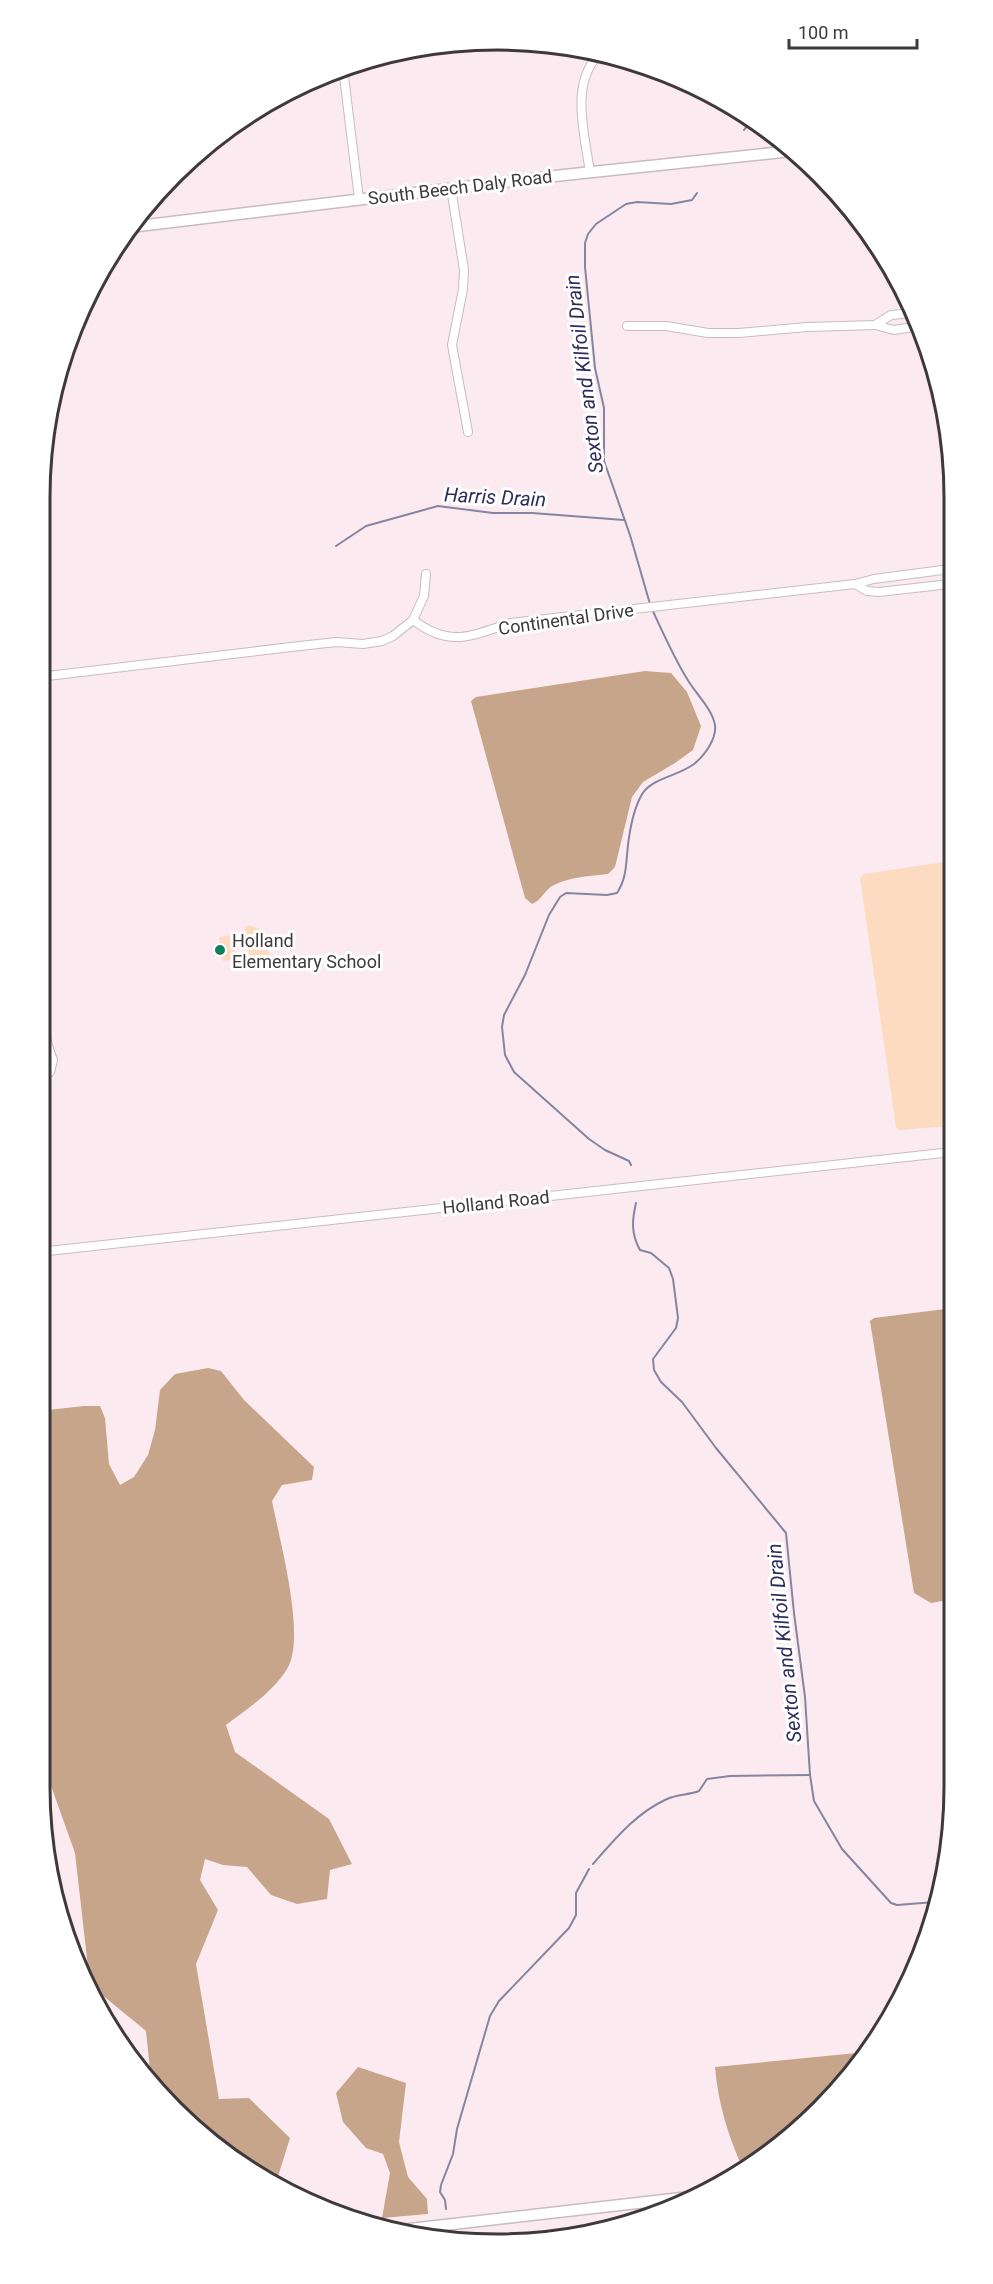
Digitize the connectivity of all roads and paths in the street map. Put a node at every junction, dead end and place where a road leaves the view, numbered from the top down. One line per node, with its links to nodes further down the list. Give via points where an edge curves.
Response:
1 (593, 60): 4 (street, via 582,97)
2 (344, 77): 6 (street)
3 (781, 152): 4 (street, South Beech Daly Road)
4 (590, 173): 5 (street, South Beech Daly Road)
5 (451, 188): 6 (street, South Beech Daly Road); 12 (street, via 464,270 452,345)
6 (359, 199): 7 (street, South Beech Daly Road)
7 (141, 226)
8 (904, 314): 9 (street, via 891,315)
9 (875, 325): 10 (street, via 739,333); 11 (street, via 894,330)
10 (627, 326)
11 (910, 328)
12 (468, 432)
13 (944, 570): 15 (street, Continental Drive)
14 (426, 574): 17 (street, via 424,596)
15 (855, 584): 16 (street, Continental Drive, via 879,592); 17 (street, Continental Drive, via 510,623 458,638 436,634)
16 (944, 585)
17 (413, 620): 18 (street, via 393,636 373,643 291,646)
18 (50, 676)
19 (50, 1052): 20 (street)
20 (50, 1072)
21 (944, 1153): 22 (street, Holland Road)
22 (50, 1251)
23 (670, 2199): 24 (street)
24 (416, 2227)

